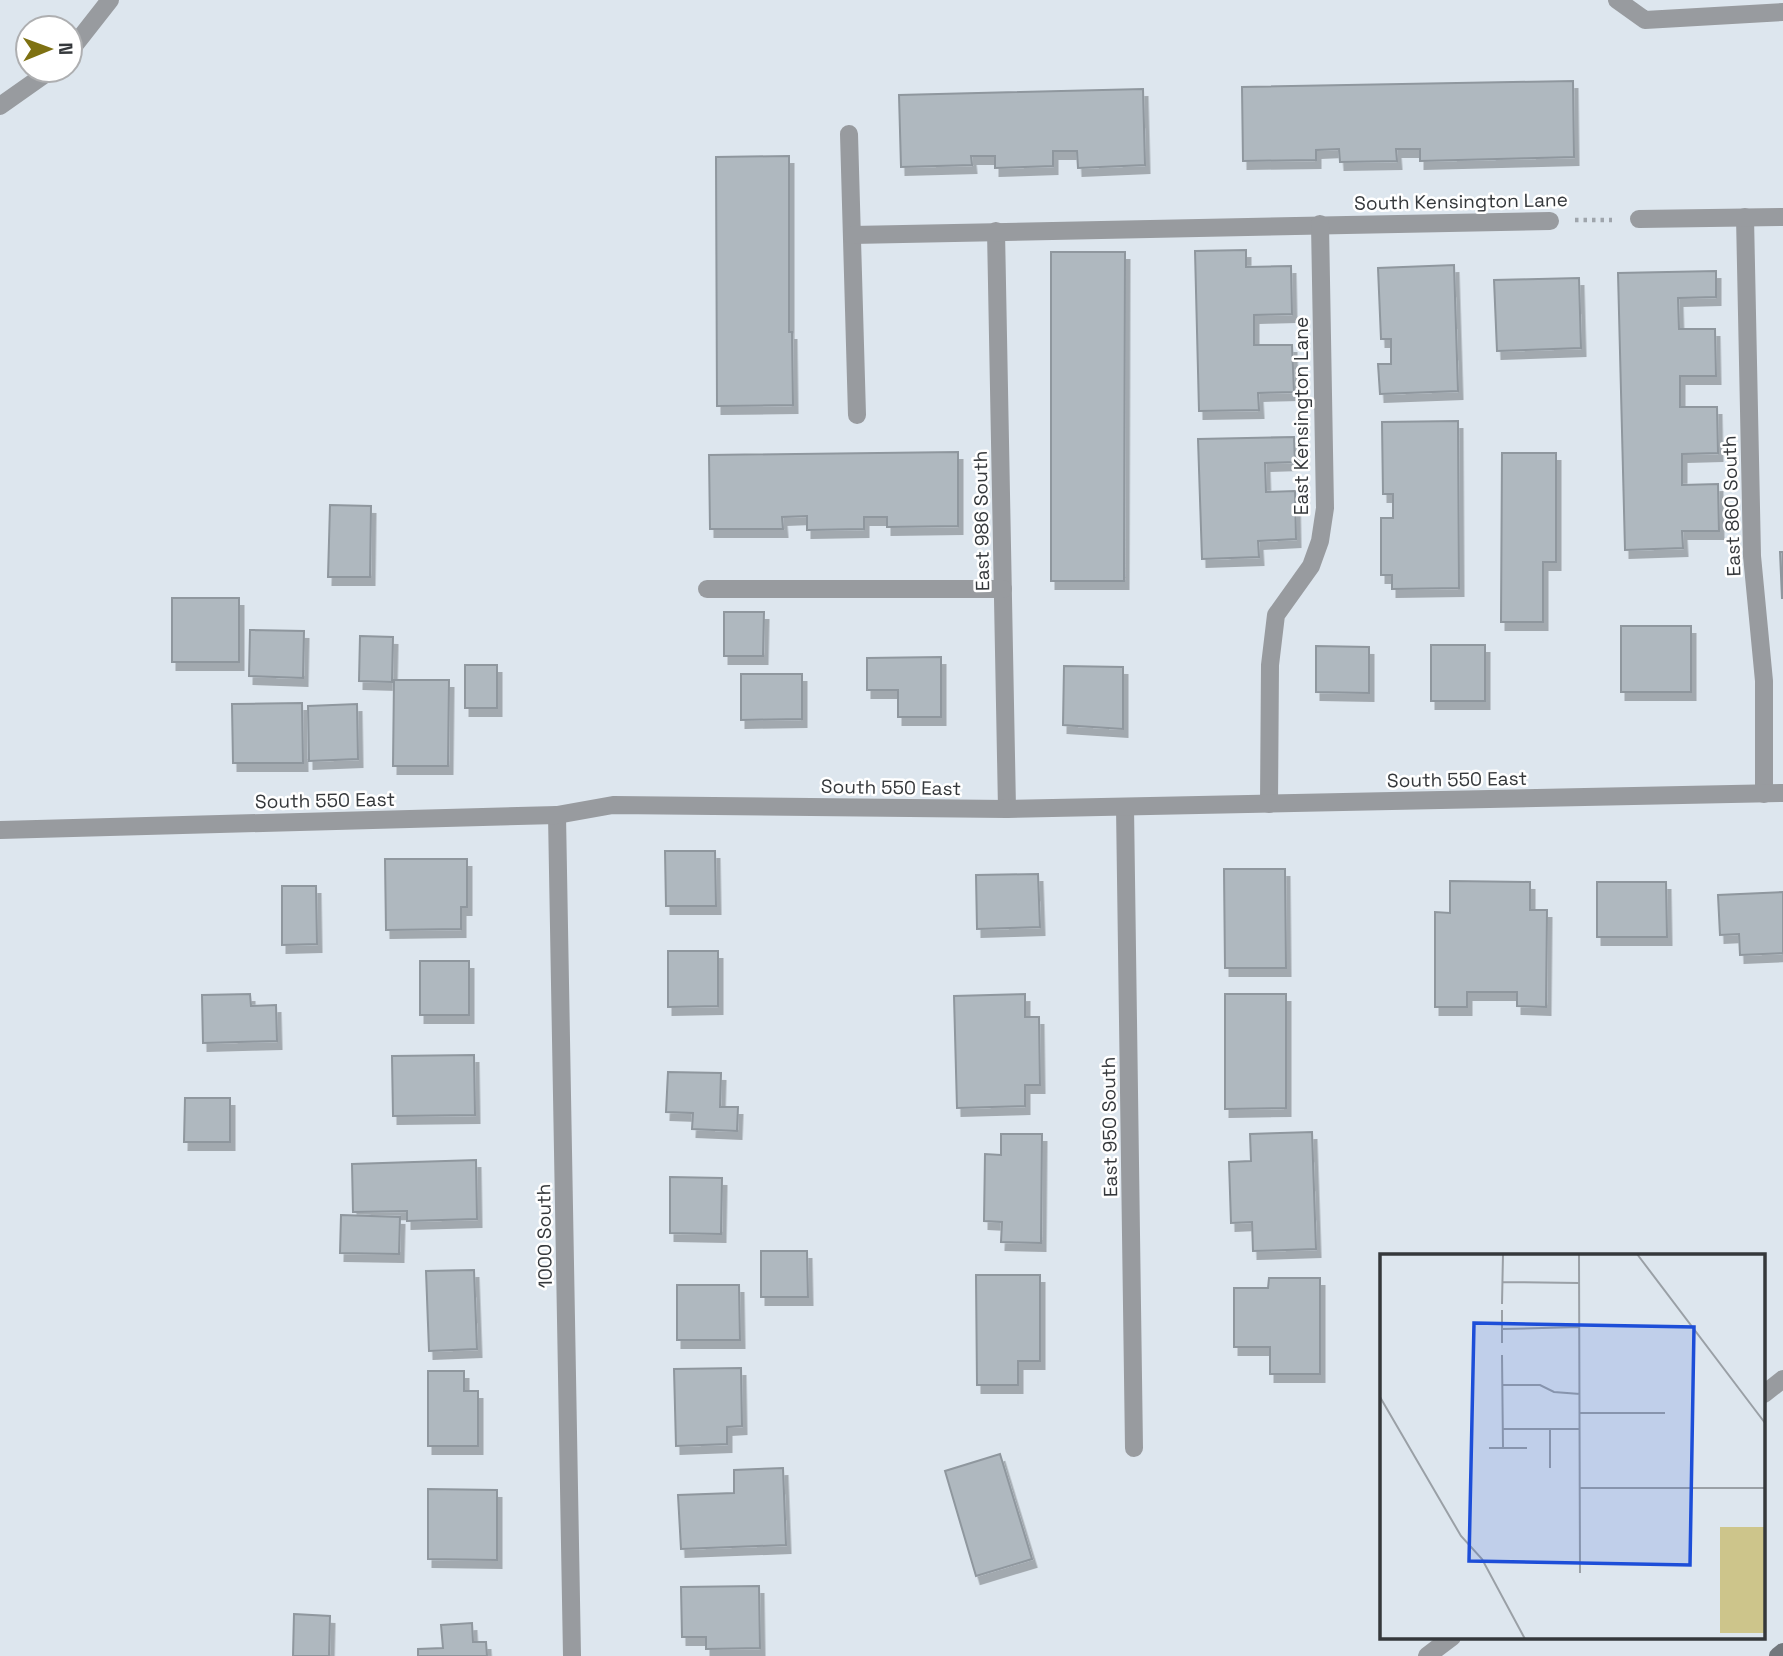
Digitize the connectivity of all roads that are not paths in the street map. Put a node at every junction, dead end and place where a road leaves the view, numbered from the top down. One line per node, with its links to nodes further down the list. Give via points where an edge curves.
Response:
1 (110, 0): 4 (street)
2 (1617, 0): 3 (street, via 1646,20)
3 (1783, 12)
4 (84, 33)
5 (31, 84): 6 (street)
6 (0, 106)
7 (849, 134): 14 (street)
8 (1745, 217): 9 (street); 10 (street); 19 (street, East 860 South, via 1752,556 1764,681)
9 (1783, 217)
10 (1639, 219)
11 (1550, 221): 12 (street, South Kensington Lane)
12 (1320, 224): 13 (street, South Kensington Lane); 20 (street, East Kensington Lane, via 1325,508 1311,566 1276,615 1270,665)
13 (996, 232): 14 (street, South Kensington Lane); 17 (street, East 986 South)
14 (852, 235): 15 (street)
15 (857, 415)
16 (707, 589): 17 (street)
17 (1003, 589): 22 (street, East 986 South)
18 (1783, 793): 19 (street, South 550 East)
19 (1764, 794): 20 (street, South 550 East)
20 (1269, 804): 21 (street, South 550 East)
21 (1125, 807): 22 (street, South 550 East); 27 (street, East 950 South)
22 (1007, 809): 23 (street, South 550 East, via 613,804)
23 (557, 815): 24 (street, South 550 East); 30 (street, 1000 South)
24 (0, 830)
25 (1783, 1380): 26 (street)
26 (1766, 1393)
27 (1134, 1448)
28 (1451, 1638): 31 (street)
29 (1783, 1652): 32 (main road)
30 (572, 1656)
31 (1427, 1656)
32 (1777, 1656)

